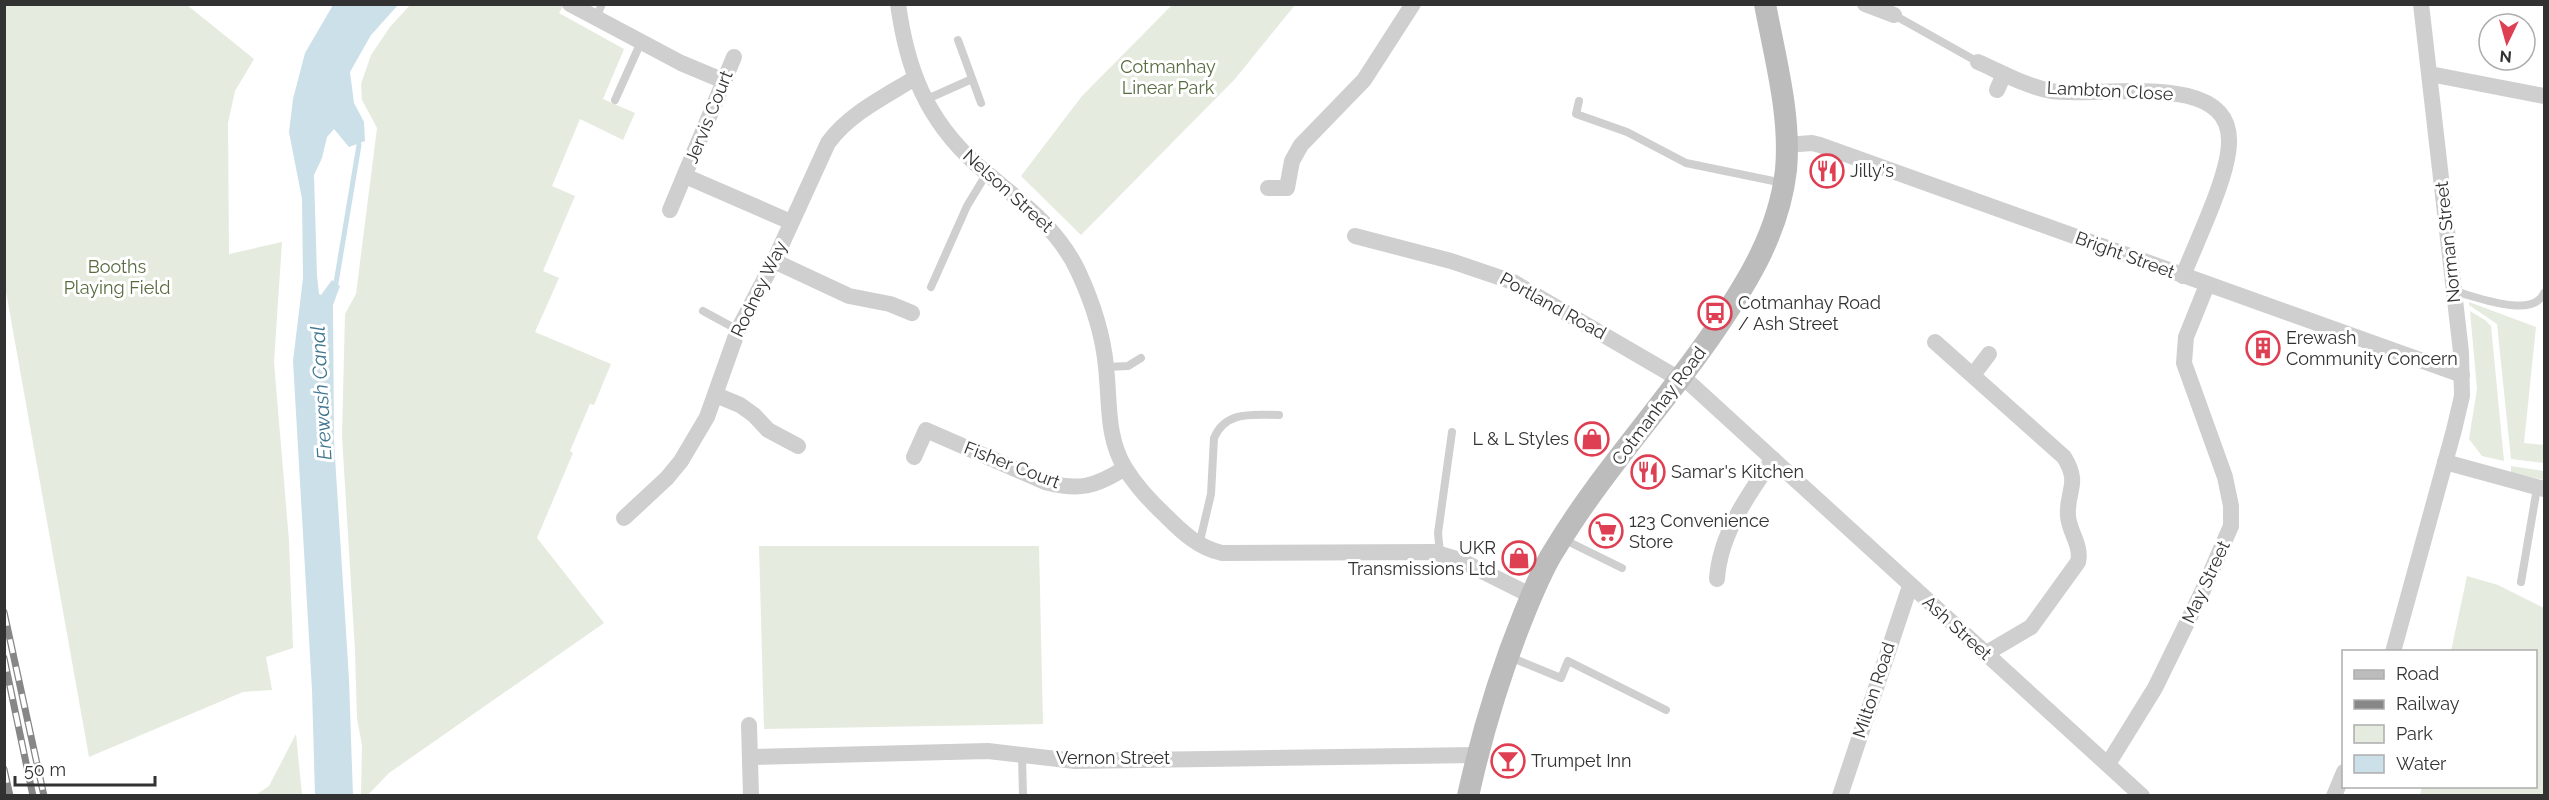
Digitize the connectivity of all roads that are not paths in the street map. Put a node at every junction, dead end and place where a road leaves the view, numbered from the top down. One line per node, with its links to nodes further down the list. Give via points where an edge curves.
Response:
1 (570, 4): 7 (street)
2 (898, 4): 15 (street, Nelson Street)
3 (1413, 4): 28 (street, via 1364,80 1301,145 1292,161 1287,188)
4 (1765, 4): 24 (street, Cotmanhay Road)
5 (1865, 4): 8 (street)
6 (2421, 4): 14 (street, Norman Street)
7 (599, 11): 10 (street)
8 (1894, 15): 12 (lane, Lambton Close)
9 (958, 40): 16 (lane)
10 (641, 42): 17 (street); 20 (lane)
11 (734, 57): 17 (street, Jervis Court)
12 (1978, 62): 13 (street, Lambton Close)
13 (2004, 74): 18 (street); 33 (street, Lambton Close, via 2051,91 2186,95 2207,102 2220,113 2228,129 2228,153)
14 (2430, 74): 19 (street); 36 (street, Norman Street)
15 (915, 78): 21 (street, Nelson Street); 30 (street, Rodney Way, via 836,132)
16 (972, 79): 21 (lane); 23 (lane)
17 (724, 81): 26 (street, Jervis Court)
18 (1997, 90)
19 (2544, 96)
20 (615, 100)
21 (925, 100): 25 (street, Nelson Street, via 964,152)
22 (1579, 101): 27 (lane, via 1576,114 1627,132 1686,163)
23 (981, 103)
24 (1786, 145): 27 (street, Cotmanhay Road); 33 (street, Bright Street, via 1820,145)
25 (987, 173): 35 (lane, via 967,206); 44 (street, Nelson Street, via 1051,228 1070,255 1092,305)
26 (685, 176): 29 (street, Jervis Court); 30 (street, Jervis Court)
27 (1784, 183): 47 (street, Cotmanhay Road, via 1774,224 1755,267)
28 (1268, 188)
29 (670, 210)
30 (791, 222): 32 (street, Rodney Way)
31 (1355, 236): 47 (street, Portland Road, via 1383,237 1513,282)
32 (774, 261): 39 (street, via 849,296); 40 (street, Rodney Way)
33 (2183, 276): 34 (street, Bright Street)
34 (2207, 285): 46 (street, Bright Street); 74 (street, May Street, via 2186,337 2184,363 2225,477 2231,526 2155,688)
35 (931, 287)
36 (2453, 291): 37 (lane, via 2514,306 2540,301); 46 (street, Norman Street)
37 (2544, 293)
38 (703, 311): 40 (lane)
39 (912, 312)
40 (738, 330): 48 (street, Rodney Way)
41 (1935, 342): 45 (street)
42 (1989, 354): 45 (street)
43 (1141, 358): 44 (lane, via 1128,366)
44 (1106, 367): 55 (street, Nelson Street, via 1110,427)
45 (1973, 375): 67 (street, via 2067,462 2073,483 2068,519 2079,553 2075,568 2039,619 2023,634)
46 (2462, 375): 54 (street, Norman Street, via 2460,405)
47 (1682, 379): 53 (street, Ash Street); 58 (street, Cotmanhay Road)
48 (716, 395): 51 (street, via 749,411 768,430); 57 (street, Rodney Way, via 681,461)
49 (1279, 415): 59 (lane, via 1239,415 1217,430 1211,494)
50 (1452, 432): 60 (lane, via 1438,532)
51 (800, 446)
52 (914, 457): 55 (street, Fisher Court, via 926,430 1060,486 1086,487)
53 (1773, 459): 62 (street, via 1732,525 1720,554); 64 (street, Ash Street)
54 (2445, 462): 56 (street); 66 (street, Norman Street)
55 (1125, 468): 59 (street, Nelson Street, via 1150,500)
56 (2541, 489): 63 (lane)
57 (624, 518)
58 (1561, 538): 61 (lane); 65 (street, Cotmanhay Road)
59 (1199, 545): 60 (street, Nelson Street, via 1222,553)
60 (1440, 554): 65 (street, Nelson Street)
61 (1622, 568)
62 (1717, 579)
63 (2521, 582)
64 (1910, 586): 67 (street, Ash Street); 79 (street, Milton Road)
65 (1532, 596): 68 (street, Cotmanhay Road)
66 (2393, 650)
67 (1985, 654): 74 (street, Ash Street)
68 (1507, 656): 69 (lane, via 1561,678 1568,661); 72 (street, Cotmanhay Road)
69 (1666, 710)
70 (749, 725): 73 (street)
71 (1022, 755): 72 (street, Vernon Street, via 1075,761); 73 (street, Vernon Street, via 988,751); 77 (lane)
72 (1477, 755): 78 (street, Cotmanhay Road)
73 (750, 757): 76 (street)
74 (2108, 764): 80 (street, Ash Street)
75 (2342, 775): 81 (street)
76 (750, 795)
77 (1023, 795)
78 (1468, 795)
79 (1840, 795)
80 (2142, 795)
81 (2334, 795)

